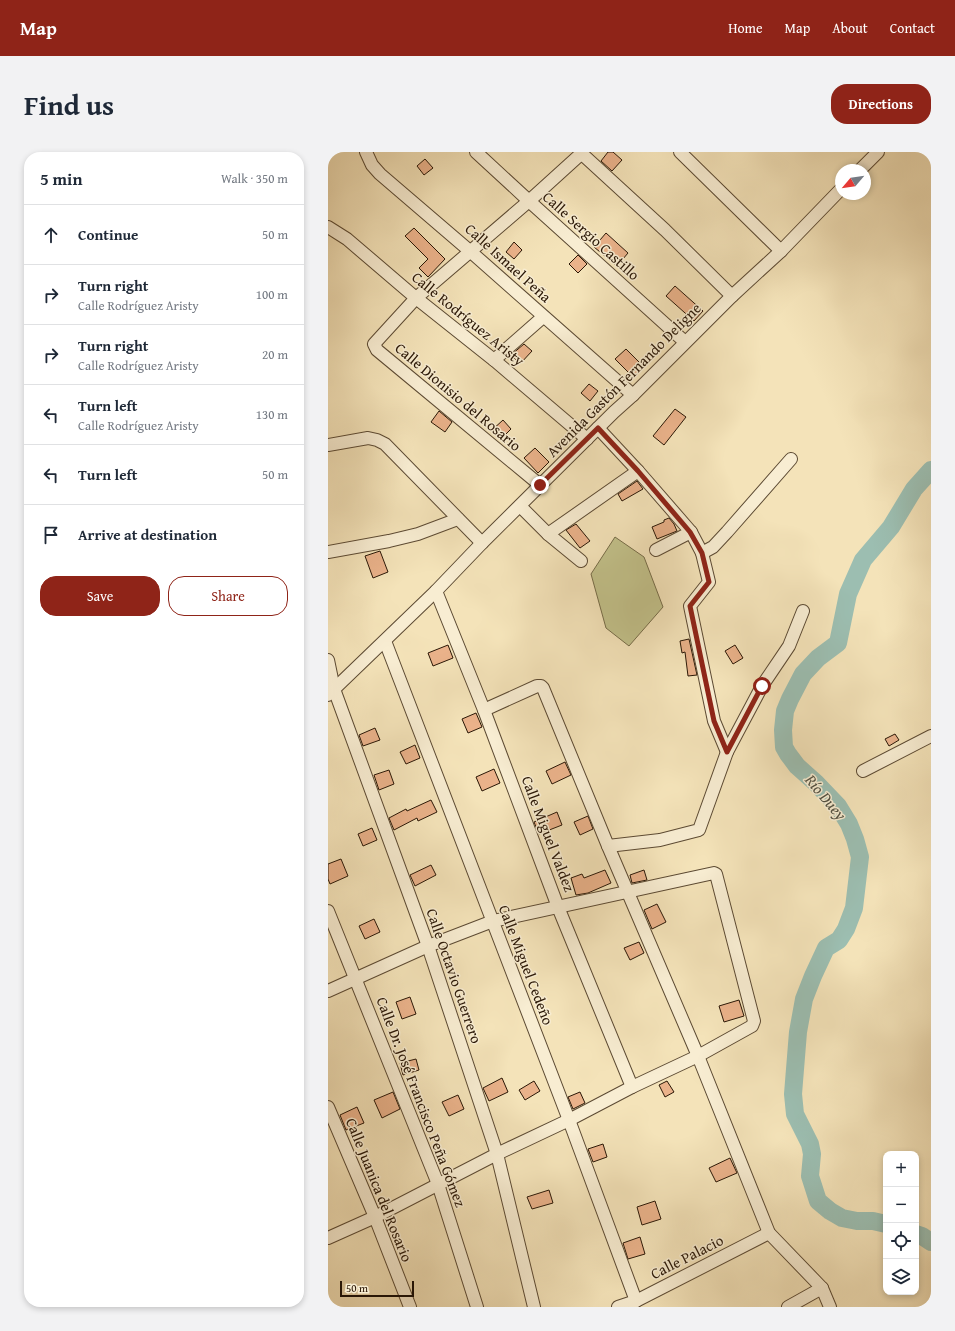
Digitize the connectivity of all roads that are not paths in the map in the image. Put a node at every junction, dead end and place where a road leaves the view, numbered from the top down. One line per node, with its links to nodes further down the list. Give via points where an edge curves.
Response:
1 (366, 152): 11 (street, Calle Ismael Peña, via 380,174)
2 (476, 152): 8 (street, Calle Sergio Castillo)
3 (582, 152): 8 (street); 12 (street)
4 (680, 152): 10 (street)
5 (878, 152): 6 (street)
6 (865, 164)
7 (835, 196): 10 (street, Avenida Gastón Fernando Deligne)
8 (529, 201): 11 (street); 15 (street, Calle Sergio Castillo)
9 (328, 227): 13 (street, Calle Rodríguez Aristy)
10 (781, 251): 12 (street, Avenida Gastón Fernando Deligne)
11 (471, 252): 13 (street); 14 (street, Calle Ismael Peña)
12 (732, 296): 15 (street, Avenida Gastón Fernando Deligne)
13 (416, 298): 16 (street, Calle Rodríguez Aristy); 23 (street, Calle Dionisio del Rosario, via 374,344 375,347)
14 (543, 316): 16 (street); 17 (street, Calle Ismael Peña)
15 (685, 342): 17 (street, Avenida Gastón Fernando Deligne)
16 (494, 360): 19 (street, Calle Rodríguez Aristy)
17 (633, 395): 18 (street, Avenida Gastón Fernando Deligne)
18 (598, 428): 19 (street, Avenida Gastón Fernando Deligne); 22 (street)
19 (587, 439): 23 (street, Avenida Gastón Fernando Deligne)
20 (328, 445): 25 (street, via 368,438 385,444)
21 (791, 459): 31 (street, via 713,547)
22 (638, 471): 26 (street); 27 (street)
23 (540, 485): 24 (street, Avenida Gastón Fernando Deligne)
24 (520, 506): 27 (street); 28 (street, Avenida Gastón Fernando Deligne)
25 (458, 518): 28 (street); 30 (street, via 418,534)
26 (690, 532): 29 (street); 31 (street)
27 (548, 534): 32 (street)
28 (482, 543): 33 (street, Avenida Gastón Fernando Deligne)
29 (656, 550)
30 (328, 552)
31 (702, 553): 40 (street, via 709,582 690,606 714,721)
32 (581, 561)
33 (436, 591): 35 (street, Avenida Gastón Fernando Deligne); 38 (street, Calle Miguel Valdez)
34 (803, 611): 40 (street, via 789,646 762,686)
35 (385, 641): 37 (street, Avenida Gastón Fernando Deligne); 46 (street, Calle Miguel Cedeño)
36 (328, 660): 37 (street, Calle Octavio Guerrero)
37 (331, 692): 47 (street, Calle Octavio Guerrero)
38 (484, 710): 42 (street, via 537,686 543,688); 44 (street, Calle Miguel Valdez)
39 (931, 736): 41 (street)
40 (727, 752): 42 (street, via 699,830 660,840)
41 (863, 771)
42 (608, 846): 43 (street)
43 (627, 891): 44 (street); 50 (street); 50 (street, via 716,874 754,1021 752,1026)
44 (558, 906): 46 (street); 51 (street, Calle Miguel Valdez)
45 (328, 911): 48 (street, Calle Dr. José Francisco Peña Gómez)
46 (493, 921): 47 (street); 53 (street, Calle Miguel Cedeño)
47 (428, 946): 48 (street); 54 (street, Calle Octavio Guerrero)
48 (355, 979): 49 (street); 55 (street, Calle Dr. José Francisco Peña Gómez)
49 (328, 991)
50 (698, 1056): 51 (street); 57 (street)
51 (632, 1087): 53 (street)
52 (328, 1108): 56 (street, Calle Juanica del Rosario)
53 (569, 1120): 54 (street); 60 (street, Calle Miguel Cedeño)
54 (497, 1154): 55 (street); 63 (street, Calle Octavio Guerrero)
55 (438, 1184): 56 (street); 62 (street, Calle Dr. José Francisco Peña Gómez)
56 (375, 1216): 58 (street); 61 (street, Calle Juanica del Rosario)
57 (769, 1233): 59 (street); 60 (street, Calle Palacio)
58 (328, 1238)
59 (822, 1288): 65 (street); 66 (street)
60 (636, 1301): 64 (street, Calle Palacio)
61 (410, 1307)
62 (477, 1307)
63 (534, 1307)
64 (618, 1307)
65 (788, 1307)
66 (830, 1307)

